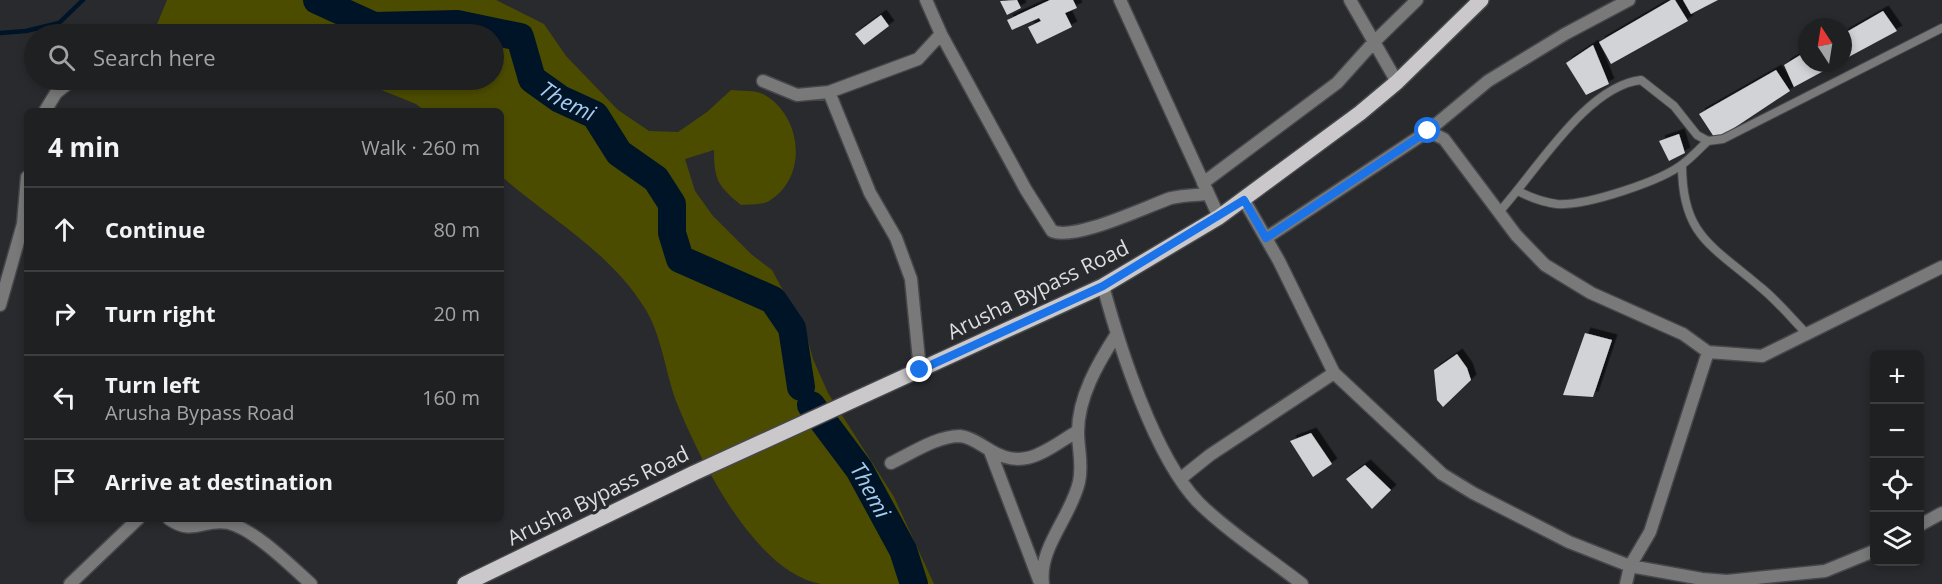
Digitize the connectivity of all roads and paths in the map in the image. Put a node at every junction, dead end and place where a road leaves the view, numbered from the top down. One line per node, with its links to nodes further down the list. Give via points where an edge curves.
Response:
1 (926, 0): 8 (street)
2 (1120, 0): 18 (street)
3 (1350, 0): 9 (street)
4 (1417, 0): 9 (street)
5 (1481, 0): 11 (main road, Arusha Bypass Road)
6 (1629, 0): 15 (street, via 1488,81)
7 (1942, 28): 16 (lane, via 1723,139)
8 (941, 34): 13 (street, via 918,59); 18 (street, via 1052,231 1078,232)
9 (1373, 43): 11 (street); 18 (street, via 1337,83)
10 (763, 81): 13 (street, via 797,95)
11 (1397, 82): 20 (main road, Arusha Bypass Road)
12 (60, 90): 14 (street)
13 (829, 92): 31 (street, via 870,193 896,238 911,279)
14 (47, 108)
15 (1428, 131): 22 (street, via 1444,139); 24 (street)
16 (1708, 141): 17 (lane); 19 (lane, via 1697,135 1674,106 1650,85 1641,80 1625,82 1590,104)
17 (1682, 165): 19 (lane, via 1629,189 1592,200 1560,204 1536,200); 29 (lane, via 1687,212 1706,244 1762,288)
18 (1205, 189): 23 (street)
19 (1518, 191): 22 (lane)
20 (1244, 200): 23 (main road, Arusha Bypass Road); 24 (street)
21 (24, 212): 27 (street)
22 (1499, 212): 30 (street, via 1545,265 1591,293 1683,334)
23 (1219, 217): 26 (main road, Arusha Bypass Road)
24 (1266, 238): 32 (street)
25 (1942, 267): 29 (street)
26 (1103, 286): 28 (street); 31 (main road, Arusha Bypass Road)
27 (0, 304)
28 (1116, 335): 33 (street, via 1098,362 1085,395); 36 (street, via 1153,427)
29 (1808, 335): 30 (street, via 1762,356)
30 (1708, 352): 42 (street, via 1650,532)
31 (920, 370): 45 (main road, Arusha Bypass Road)
32 (1335, 373): 36 (street); 42 (street, via 1442,474 1569,542)
33 (1078, 431): 34 (street, via 1029,459 1013,461); 46 (street, via 1082,459 1079,483 1045,559)
34 (990, 451): 35 (street, via 960,436 928,445); 46 (street)
35 (891, 463)
36 (1180, 479): 47 (street, via 1199,502)
37 (1942, 513): 40 (street)
38 (135, 522): 43 (street)
39 (175, 522): 44 (street, via 186,528 218,523 241,527)
40 (1924, 523)
41 (1870, 553): 42 (street, via 1825,571 1727,581)
42 (1630, 566): 48 (street)
43 (70, 584)
44 (311, 584)
45 (465, 584)
46 (1042, 584)
47 (1302, 584)
48 (1626, 584)

